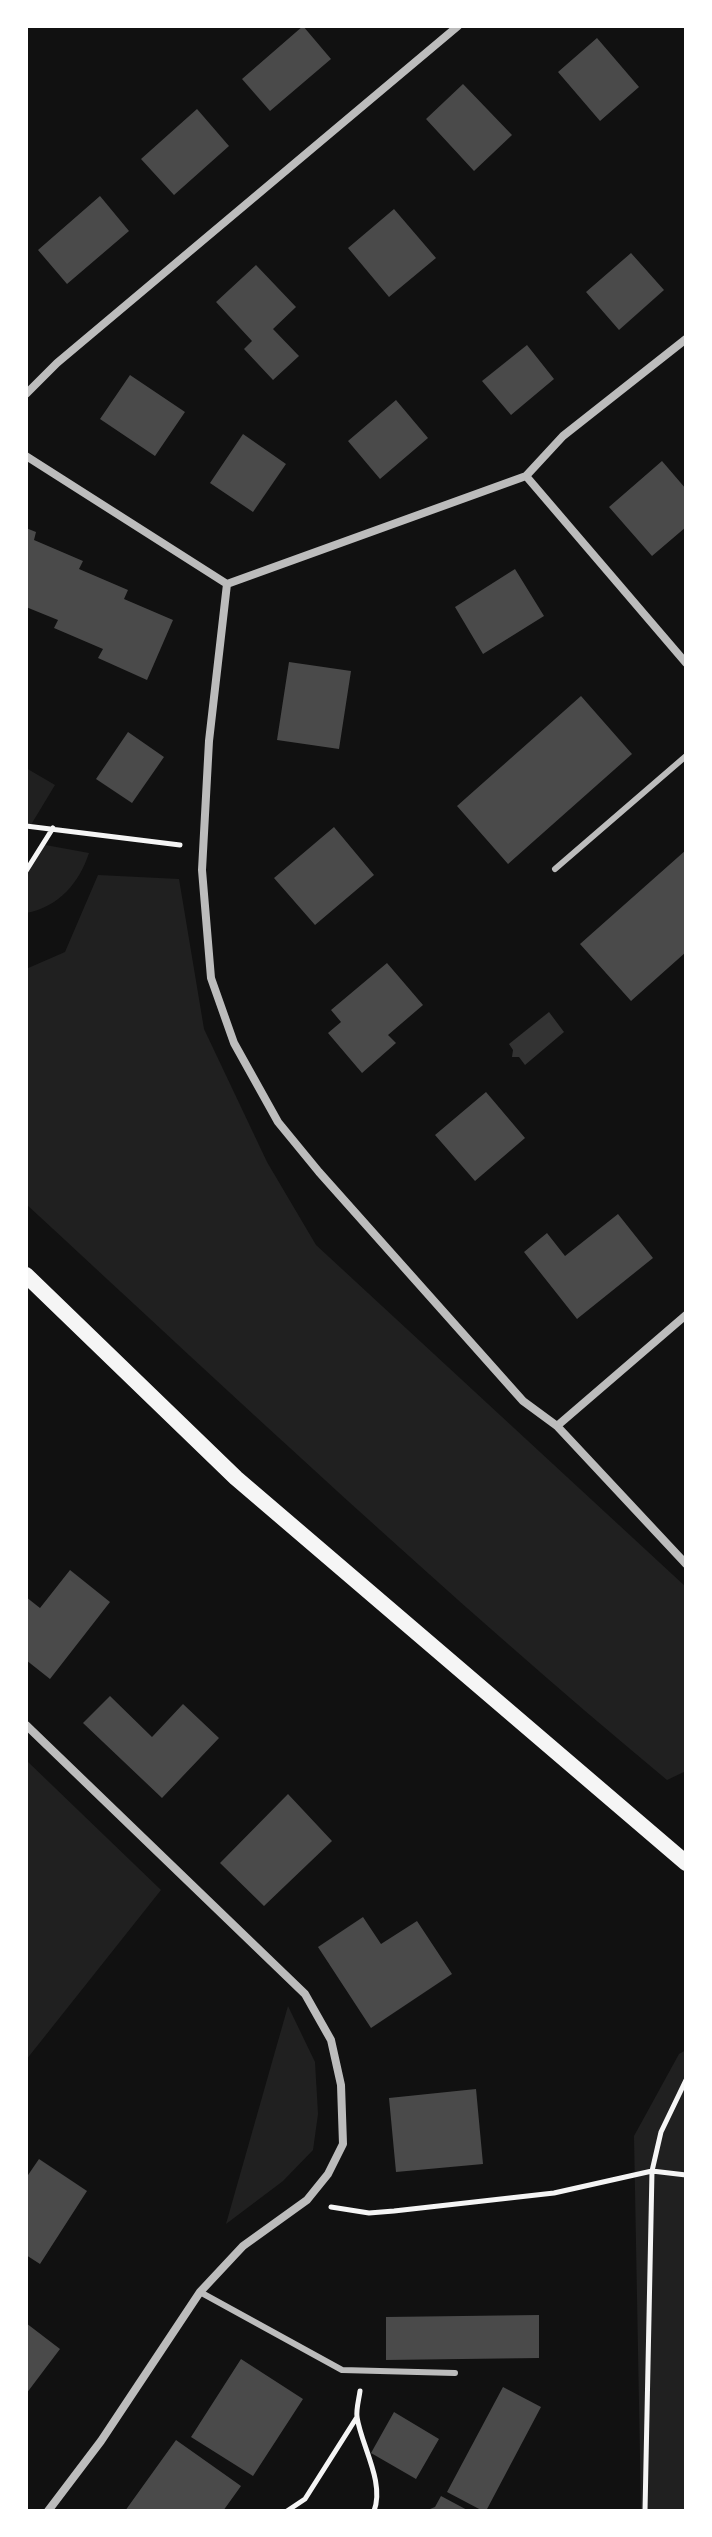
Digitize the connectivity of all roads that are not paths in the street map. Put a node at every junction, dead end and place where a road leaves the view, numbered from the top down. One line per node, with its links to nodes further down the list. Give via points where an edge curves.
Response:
1 (458, 26): 3 (street)
2 (686, 339): 5 (street, via 563,436)
3 (26, 394)
4 (26, 456): 6 (street)
5 (526, 476): 6 (street); 7 (street)
6 (227, 584): 12 (street, via 209,741 202,870 211,978 234,1043 278,1122 523,1401)
7 (686, 663)
8 (686, 756): 9 (lane)
9 (555, 869)
10 (26, 1275): 15 (main road, via 236,1478)
11 (686, 1315): 12 (street)
12 (557, 1426): 13 (street)
13 (686, 1564)
14 (26, 1725): 16 (street, via 305,1994 331,2040 341,2085 343,2144 328,2174 307,2200 243,2246)
15 (686, 1863)
16 (200, 2292): 17 (lane, via 342,2370); 18 (street)
17 (455, 2373)
18 (48, 2511)

